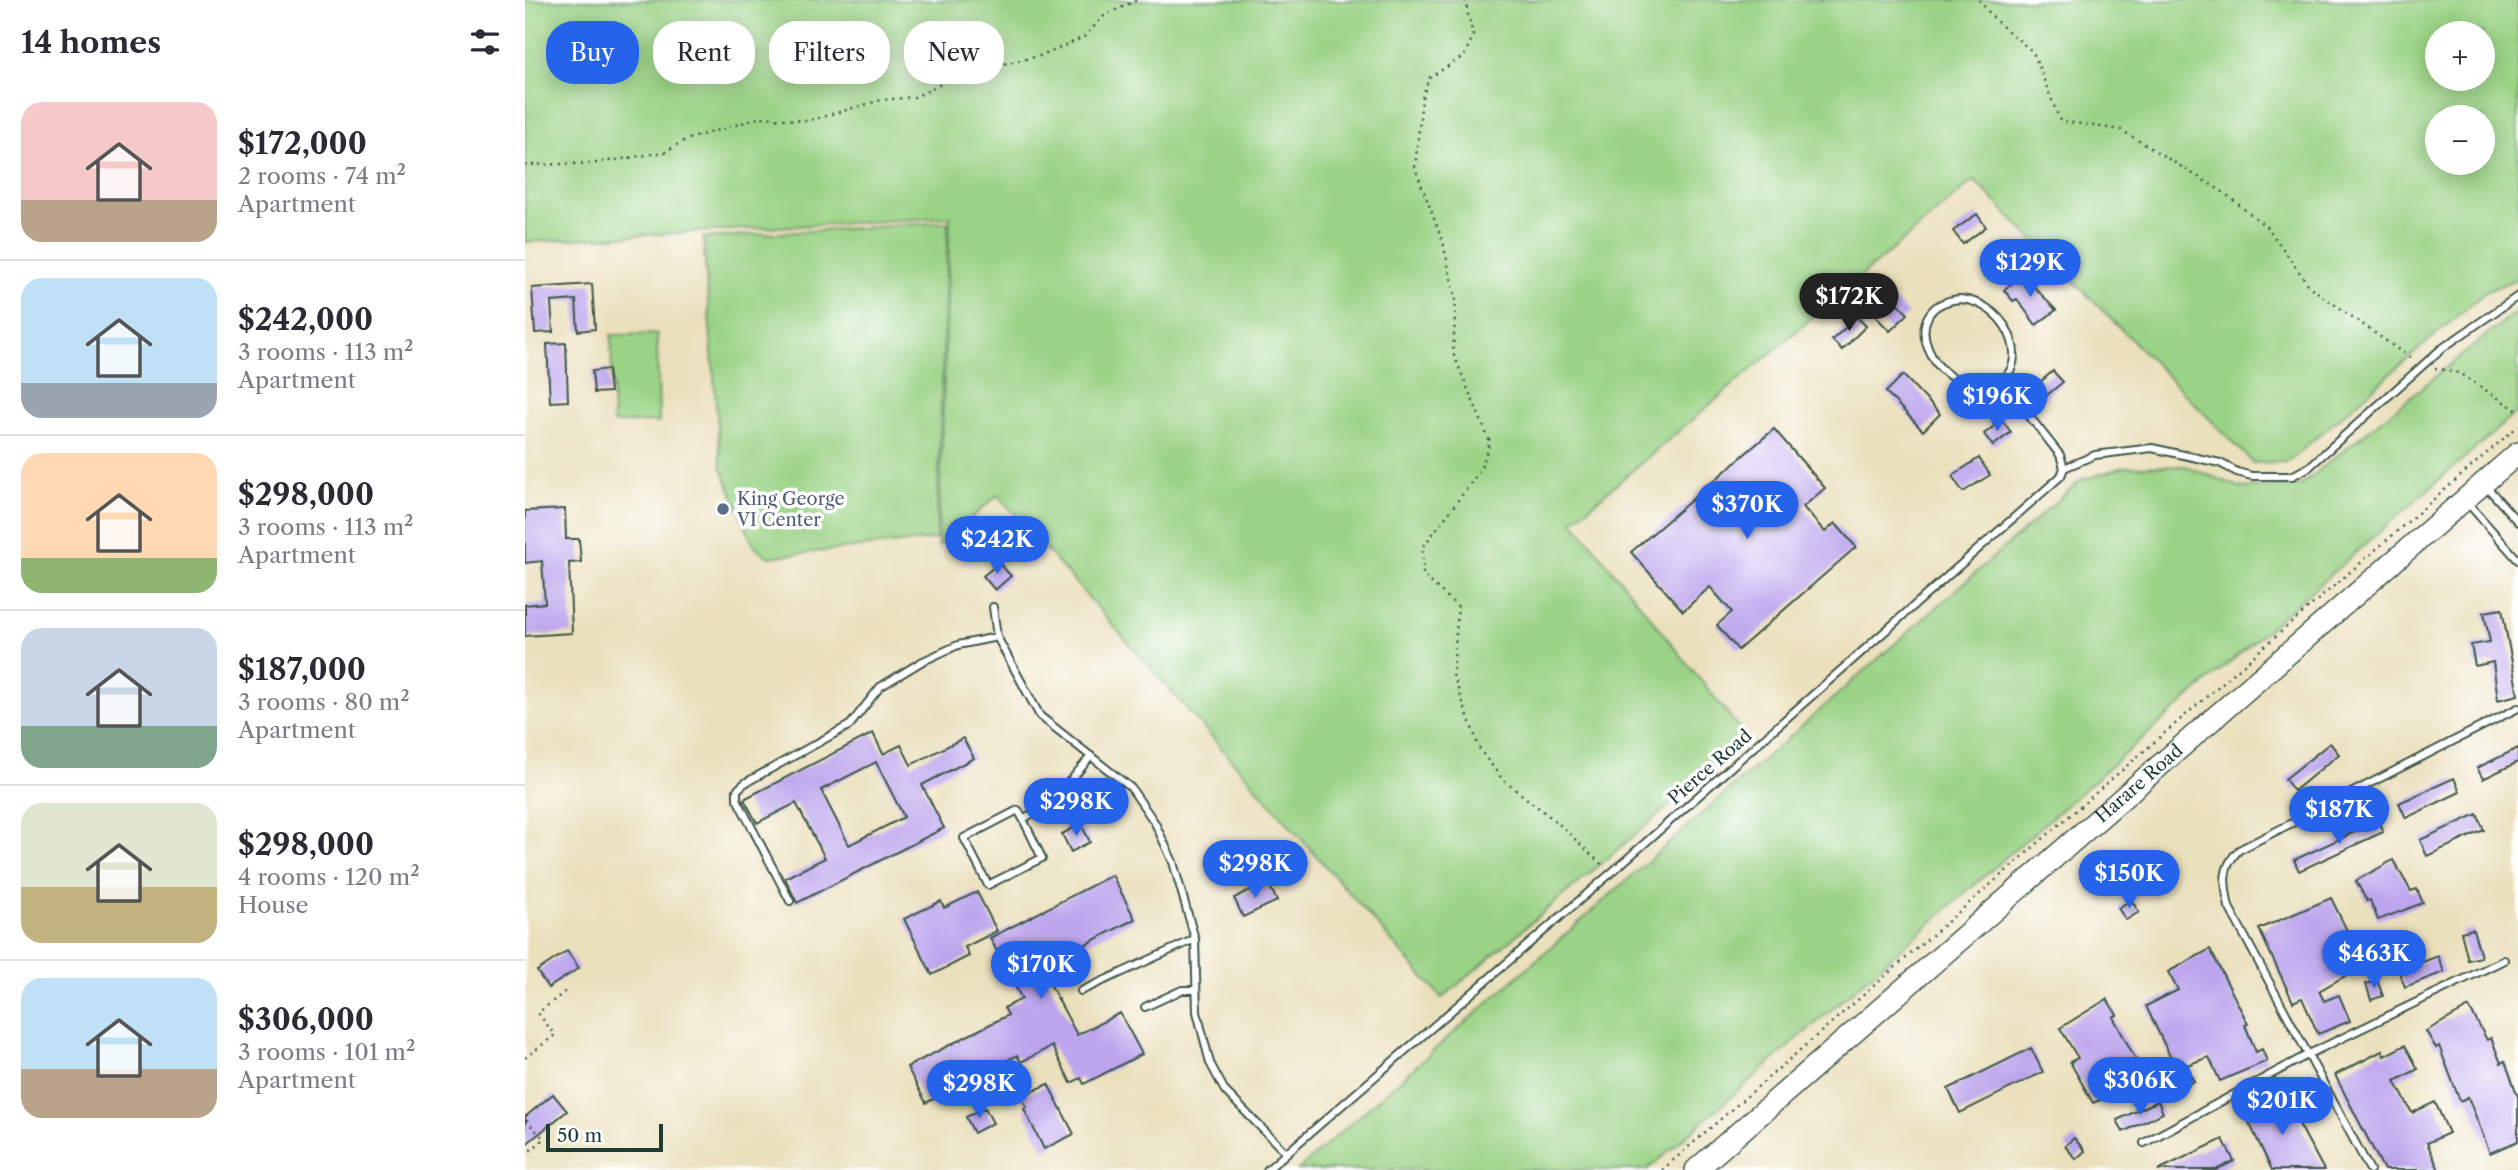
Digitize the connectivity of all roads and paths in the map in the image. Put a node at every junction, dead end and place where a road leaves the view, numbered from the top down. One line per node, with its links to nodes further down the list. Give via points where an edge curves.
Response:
1 (1137, 0): 4 (path, via 1105,15 1084,37 1044,55 963,73 915,97 881,100 807,121 762,117 685,140 665,152 597,163)
2 (1465, 0): 21 (path, via 1473,36 1464,56 1429,78 1422,98 1415,168 1443,242 1456,301 1453,353 1490,442 1479,471 1423,547 1423,575 1458,607 1453,675 1480,750 1503,779)
3 (1979, 0): 6 (path, via 2033,52 2060,121 2121,130 2223,192 2268,228 2310,287)
4 (525, 165)
5 (2518, 296): 6 (lane)
6 (2422, 366): 8 (path, via 2459,373); 11 (lane, via 2309,467 2292,476 2252,476 2220,463 2152,448 2095,455)
7 (2001, 380): 7 (lane, via 2010,370 2014,342 1999,316 1976,300 1946,300 1934,307 1925,320 1924,334 1942,372 1976,385); 11 (lane, via 2048,437)
8 (2518, 411)
9 (2518, 426): 36 (path)
10 (2518, 453): 12 (highway, Harare Road)
11 (2064, 468): 21 (lane, Pierce Road)
12 (2483, 484): 13 (highway, Harare Road); 14 (lane)
13 (2465, 500): 15 (lane); 37 (highway, Harare Road)
14 (2518, 522)
15 (2518, 561)
16 (993, 607): 17 (lane)
17 (997, 637): 19 (lane, via 1040,716); 22 (lane, via 958,645 921,662 880,687 849,725 737,790 737,799)
18 (2518, 708): 29 (lane, via 2239,850 2229,860 2223,874 2229,906)
19 (1091, 756): 20 (lane, via 1045,807); 23 (lane, via 1131,788 1155,823 1173,862)
20 (1023, 819): 20 (lane, via 1042,858 988,884 964,838 1018,810)
21 (1611, 873): 33 (lane, Pierce Road)
22 (790, 901)
23 (1195, 939): 26 (lane); 27 (lane)
24 (2504, 960): 29 (lane)
25 (567, 990): 30 (path, via 538,1013 555,1035)
26 (1196, 990): 28 (lane, via 1182,990); 33 (lane, via 1201,1034 1224,1091)
27 (1081, 991)
28 (1145, 1007)
29 (2309, 1054): 32 (lane); 38 (lane)
30 (525, 1058)
31 (526, 1119): 34 (path, via 544,1139)
32 (2144, 1143)
33 (1286, 1153): 35 (lane, Pierce Road)
34 (525, 1156)
35 (1267, 1170)
36 (1662, 1170)
37 (1696, 1170)
38 (2369, 1170)

